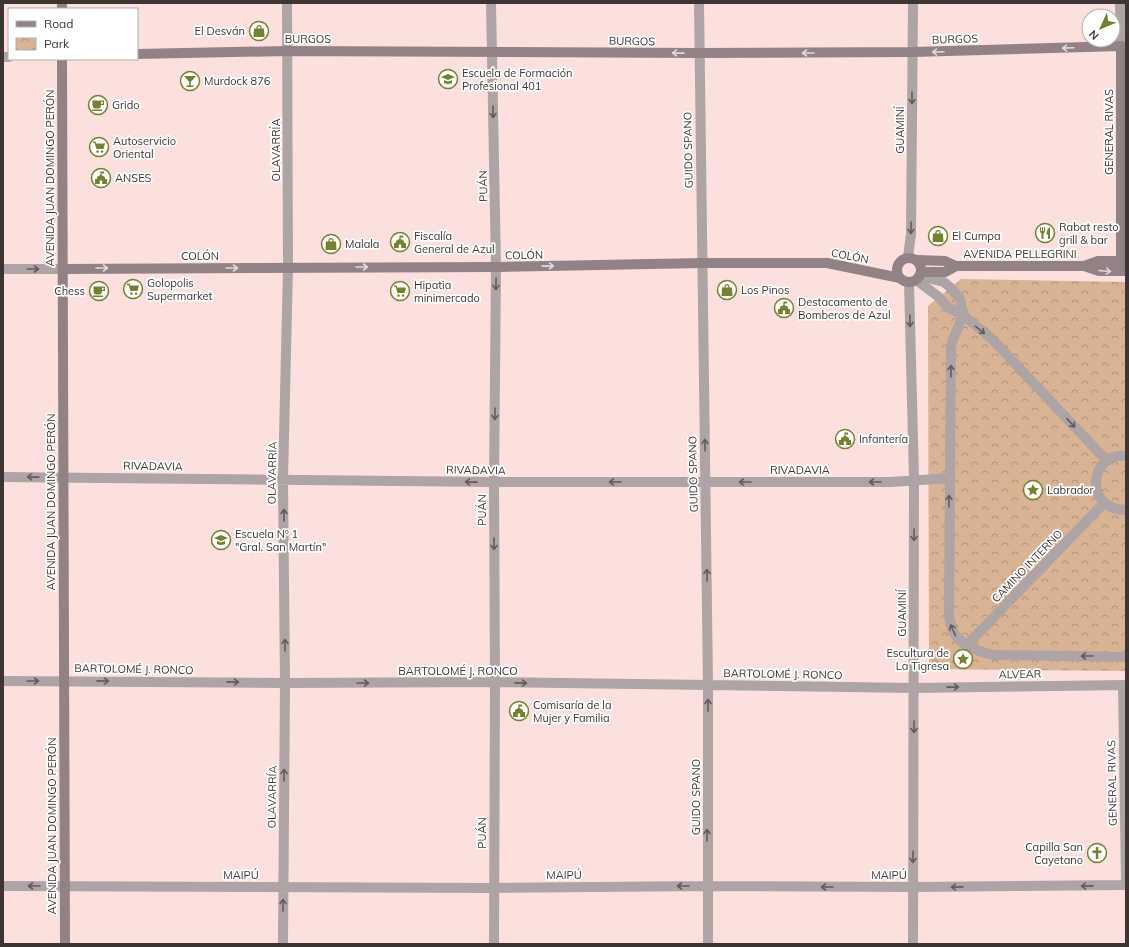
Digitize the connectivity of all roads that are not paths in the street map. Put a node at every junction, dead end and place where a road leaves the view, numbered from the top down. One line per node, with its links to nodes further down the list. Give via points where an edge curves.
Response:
1 (286, 3): 7 (street, OLAVARRÍA)
2 (491, 3): 8 (street, PUÁN)
3 (699, 3): 10 (street, GUIDO SPANO)
4 (913, 3): 9 (street, GUAMINÍ)
5 (1120, 3): 6 (street, GENERAL RIVAS)
6 (1123, 46): 9 (main road, BURGOS, one-way to 9); 14 (main road, GENERAL RIVAS)
7 (287, 50): 8 (main road, BURGOS); 11 (main road, BURGOS); 20 (street, OLAVARRÍA)
8 (492, 51): 10 (main road, BURGOS, one-way to 8); 18 (street, PUÁN, one-way to 18)
9 (913, 52): 10 (main road, BURGOS, one-way to 10); 13 (street, GUAMINÍ, one-way to 13)
10 (698, 53): 15 (street, GUIDO SPANO)
11 (138, 54)
12 (62, 60): 21 (main road, AVENIDA JUAN DOMINGO PERÓN)
13 (913, 259): 16 (main road, AVENIDA PELLEGRINI, via 945,261); 23 (main road, via 920,266); 23 (main road, via 901,260 896,273)
14 (1123, 261): 17 (main road, AVENIDA PELLEGRINI, via 1098,261)
15 (702, 263): 18 (main road, COLÓN, one-way to 15); 23 (main road, COLÓN, via 827,263); 33 (street, GUIDO SPANO, one-way to 15)
16 (956, 266): 17 (main road, AVENIDA PELLEGRINI); 23 (main road, AVENIDA PELLEGRINI, via 945,272)
17 (1084, 266): 22 (main road, AVENIDA PELLEGRINI, one-way to 22, via 1100,271)
18 (496, 267): 20 (main road, COLÓN, one-way to 18); 32 (street, PUÁN, one-way to 32)
19 (3, 268): 21 (street, COLÓN, one-way to 21)
20 (288, 268): 21 (main road, COLÓN, one-way to 20); 30 (street, OLAVARRÍA)
21 (63, 269): 28 (main road, AVENIDA JUAN DOMINGO PERÓN)
22 (1126, 272)
23 (913, 277): 24 (street, via 939,297 947,307); 24 (street, via 944,282 960,299); 31 (street, GUAMINÍ, one-way to 31)
24 (962, 315): 26 (street, one-way to 26, via 992,339); 29 (street, one-way to 24, via 951,345)
25 (1126, 456): 26 (street)
26 (1106, 461): 34 (street, via 1099,471 1096,484)
27 (3, 477): 28 (street, RIVADAVIA, one-way to 27)
28 (63, 478): 30 (street, RIVADAVIA); 39 (main road, AVENIDA JUAN DOMINGO PERÓN)
29 (950, 478): 31 (street, RIVADAVIA); 36 (street, one-way to 29, via 954,635 950,626)
30 (283, 480): 32 (street, RIVADAVIA, one-way to 30); 41 (street, OLAVARRÍA, one-way to 30)
31 (914, 480): 33 (street, RIVADAVIA, one-way to 33); 44 (street, GUAMINÍ, one-way to 44)
32 (494, 482): 33 (street, RIVADAVIA, one-way to 32); 40 (street, PUÁN, one-way to 40)
33 (705, 482): 42 (street, GUIDO SPANO, one-way to 33)
34 (1104, 503): 35 (street, via 1118,510); 36 (street, CAMINO INTERNO)
35 (1126, 510)
36 (966, 646): 37 (street, one-way to 36, via 993,656)
37 (1126, 657)
38 (3, 681): 39 (street, BARTOLOMÉ J. RONCO, one-way to 39)
39 (64, 681): 41 (street, BARTOLOMÉ J. RONCO, one-way to 41); 48 (main road, AVENIDA JUAN DOMINGO PERÓN)
40 (495, 682): 41 (street, BARTOLOMÉ J. RONCO, one-way to 40); 42 (street, BARTOLOMÉ J. RONCO, one-way to 42); 52 (street, PUÁN)
41 (285, 683): 50 (street, OLAVARRÍA, one-way to 41)
42 (708, 685): 44 (street, BARTOLOMÉ J. RONCO); 49 (street, GUIDO SPANO, one-way to 42)
43 (1124, 685): 44 (street, ALVEAR, one-way to 43); 45 (street, GENERAL RIVAS)
44 (914, 688): 51 (street, GUAMINÍ, one-way to 51)
45 (1126, 881)
46 (1126, 885): 51 (street, MAIPÚ, one-way to 51)
47 (3, 886): 48 (street, MAIPÚ, one-way to 47)
48 (64, 886): 50 (street, MAIPÚ); 53 (main road, AVENIDA JUAN DOMINGO PERÓN)
49 (707, 886): 51 (street, MAIPÚ, one-way to 49); 52 (street, MAIPÚ, one-way to 52); 56 (street, GUIDO SPANO)
50 (283, 887): 52 (street, MAIPÚ); 54 (street, OLAVARRÍA, one-way to 50)
51 (913, 887): 57 (street, GUAMINÍ)
52 (494, 888): 55 (street, PUÁN)
53 (65, 944)
54 (283, 944)
55 (494, 944)
56 (708, 944)
57 (913, 944)

